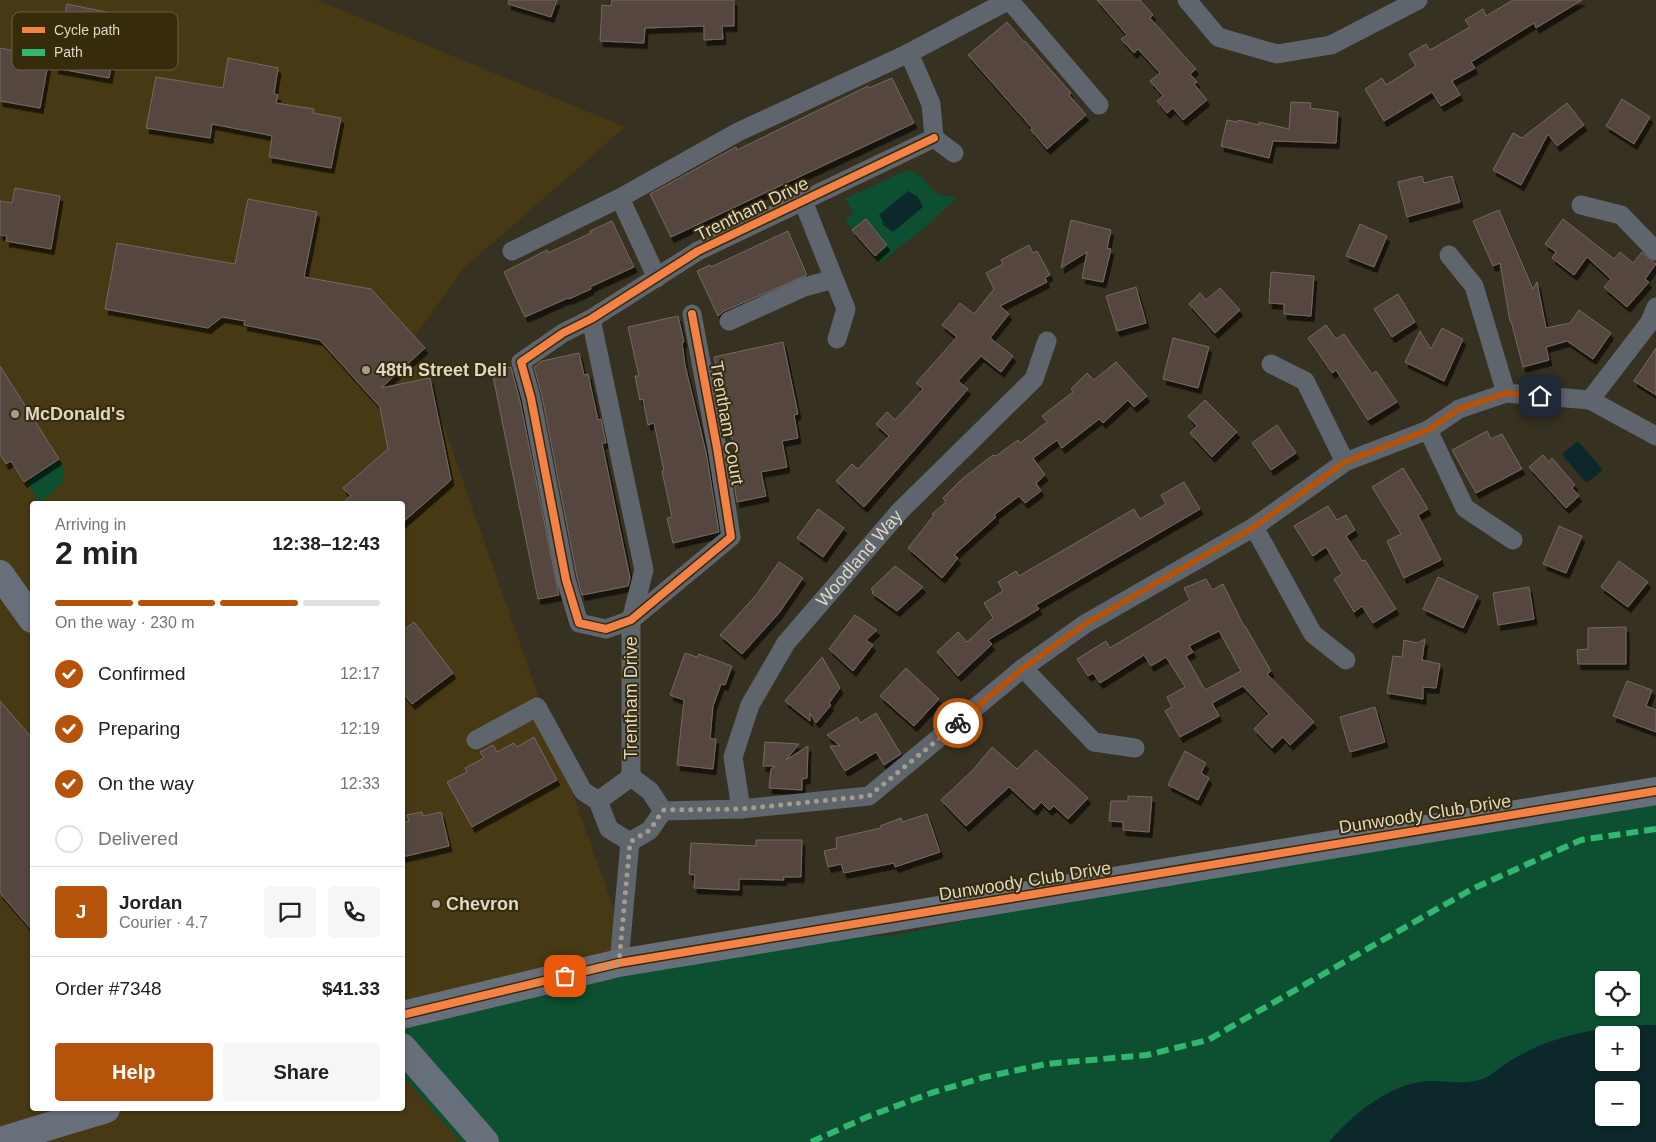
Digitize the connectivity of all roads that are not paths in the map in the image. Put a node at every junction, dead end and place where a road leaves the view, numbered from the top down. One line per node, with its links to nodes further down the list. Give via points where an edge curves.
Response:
1 (1187, 0): 2 (street, via 1218,37 1277,54 1331,45)
2 (1418, 0)
3 (909, 53): 4 (street, via 1009,0); 5 (street, via 931,104); 7 (street, via 738,132)
4 (1099, 105)
5 (934, 138): 6 (street); 8 (street, Trentham Drive)
6 (954, 153)
7 (620, 198): 11 (street); 13 (street)
8 (803, 201): 13 (street, Trentham Drive, via 698,251); 14 (street, Trentham Drive)
9 (1581, 205): 10 (street, via 1621,215)
10 (1656, 251)
11 (512, 252)
12 (1449, 255): 22 (street, via 1474,286)
13 (657, 278): 17 (street, Trentham Drive)
14 (834, 279): 18 (street, via 804,287); 19 (street, Trentham Drive, via 846,309)
15 (1656, 307): 23 (street, via 1650,322)
16 (692, 314): 28 (street, Trentham Court)
17 (591, 319): 32 (street, Trentham Drive, via 644,570); 32 (street, via 563,333 521,362 531,398 566,580 579,623 606,629)
18 (729, 321)
19 (838, 339)
20 (1047, 341): 40 (street, Woodland Way, via 1034,378 900,511 786,643 750,705 733,757)
21 (1271, 364): 26 (street, via 1305,381)
22 (1506, 393): 23 (street); 24 (street, via 1459,409)
23 (1590, 400): 25 (street)
24 (1428, 430): 26 (street); 29 (street, via 1465,508)
25 (1656, 436)
26 (1345, 462): 27 (street)
27 (1254, 527): 33 (street, via 1313,634); 34 (street, via 1085,624)
28 (731, 537): 32 (street, Trentham Drive)
29 (1513, 540)
30 (0, 574): 31 (street)
31 (30, 616)
32 (631, 620): 37 (street, Trentham Drive)
33 (1346, 660)
34 (1023, 668): 36 (street, via 1094,742); 40 (street, via 869,796)
35 (476, 740): 39 (street, via 537,707 583,791)
36 (1135, 748)
37 (631, 777): 39 (street); 41 (street, via 650,791)
38 (1656, 791): 43 (street, Dunwoody Club Drive)
39 (598, 802): 42 (street, via 609,829)
40 (741, 809): 41 (street)
41 (663, 810): 42 (street, via 650,830)
42 (630, 842): 43 (street)
43 (619, 963): 44 (street, Dunwoody Club Drive)
44 (405, 1014)
45 (405, 1050): 48 (street)
46 (99, 1111): 47 (street)
47 (0, 1141)
48 (485, 1142)

